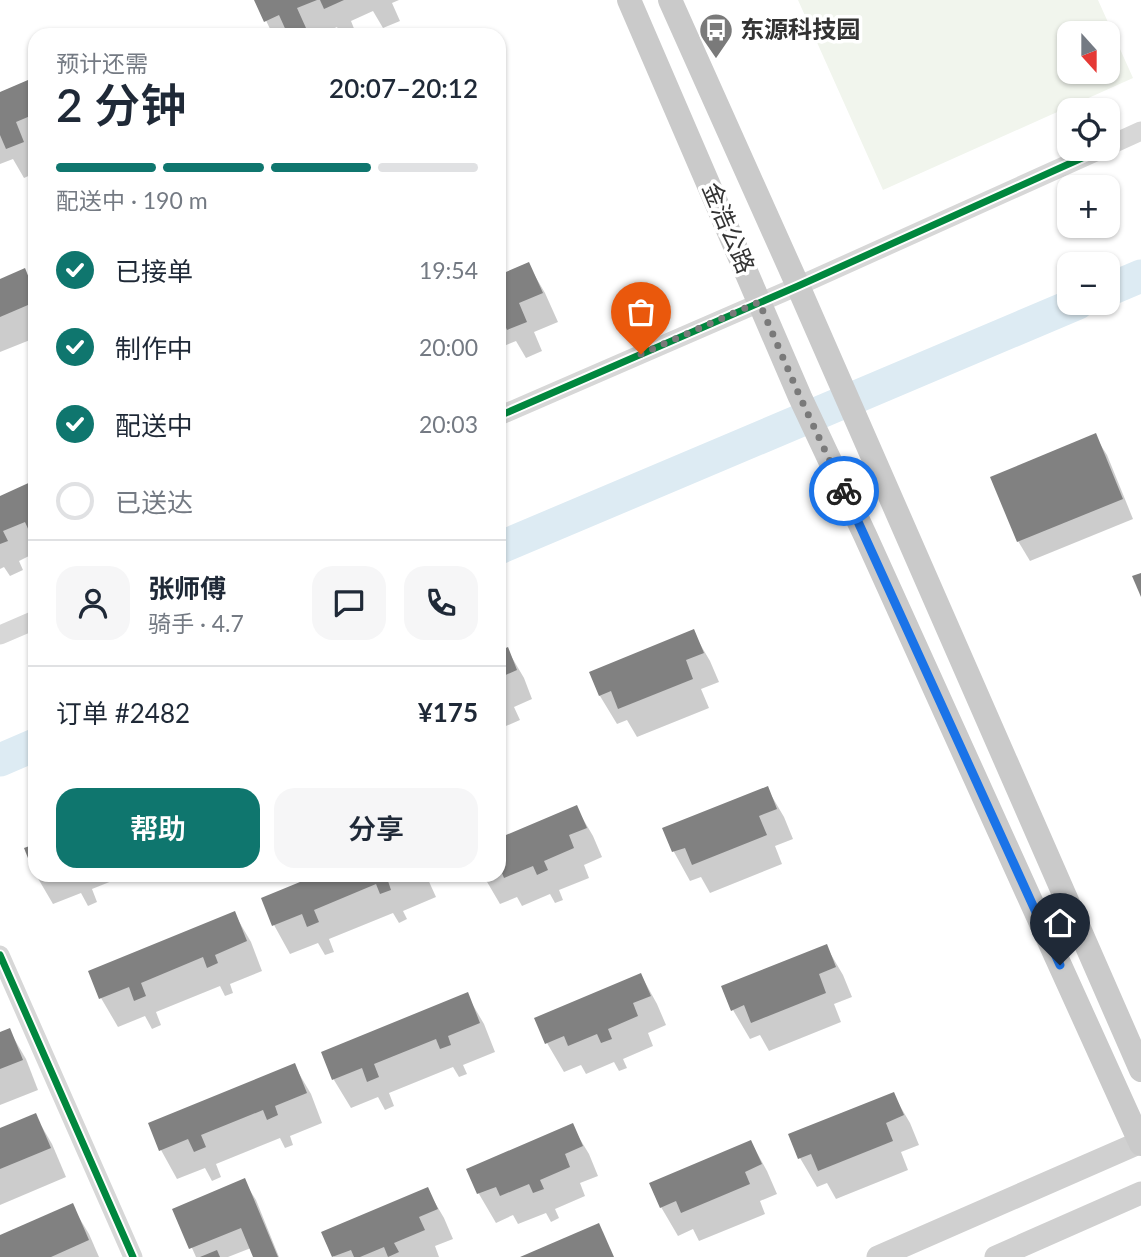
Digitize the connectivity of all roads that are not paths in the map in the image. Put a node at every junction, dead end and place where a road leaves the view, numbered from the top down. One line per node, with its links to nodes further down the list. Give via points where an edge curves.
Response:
1 (629, 0): 7 (main road, 金浩公路)
2 (670, 0): 6 (main road)
3 (1141, 131): 4 (street)
4 (1120, 141)
5 (1075, 161): 6 (street)
6 (798, 286): 7 (street); 12 (main road)
7 (759, 302): 8 (street); 13 (main road, 金浩公路)
8 (506, 413)
9 (28, 623): 10 (street)
10 (0, 635)
11 (0, 955): 15 (street)
12 (1141, 1070)
13 (1141, 1143): 16 (main road)
14 (1141, 1193): 17 (main road)
15 (133, 1257)
16 (878, 1257)
17 (996, 1257)

